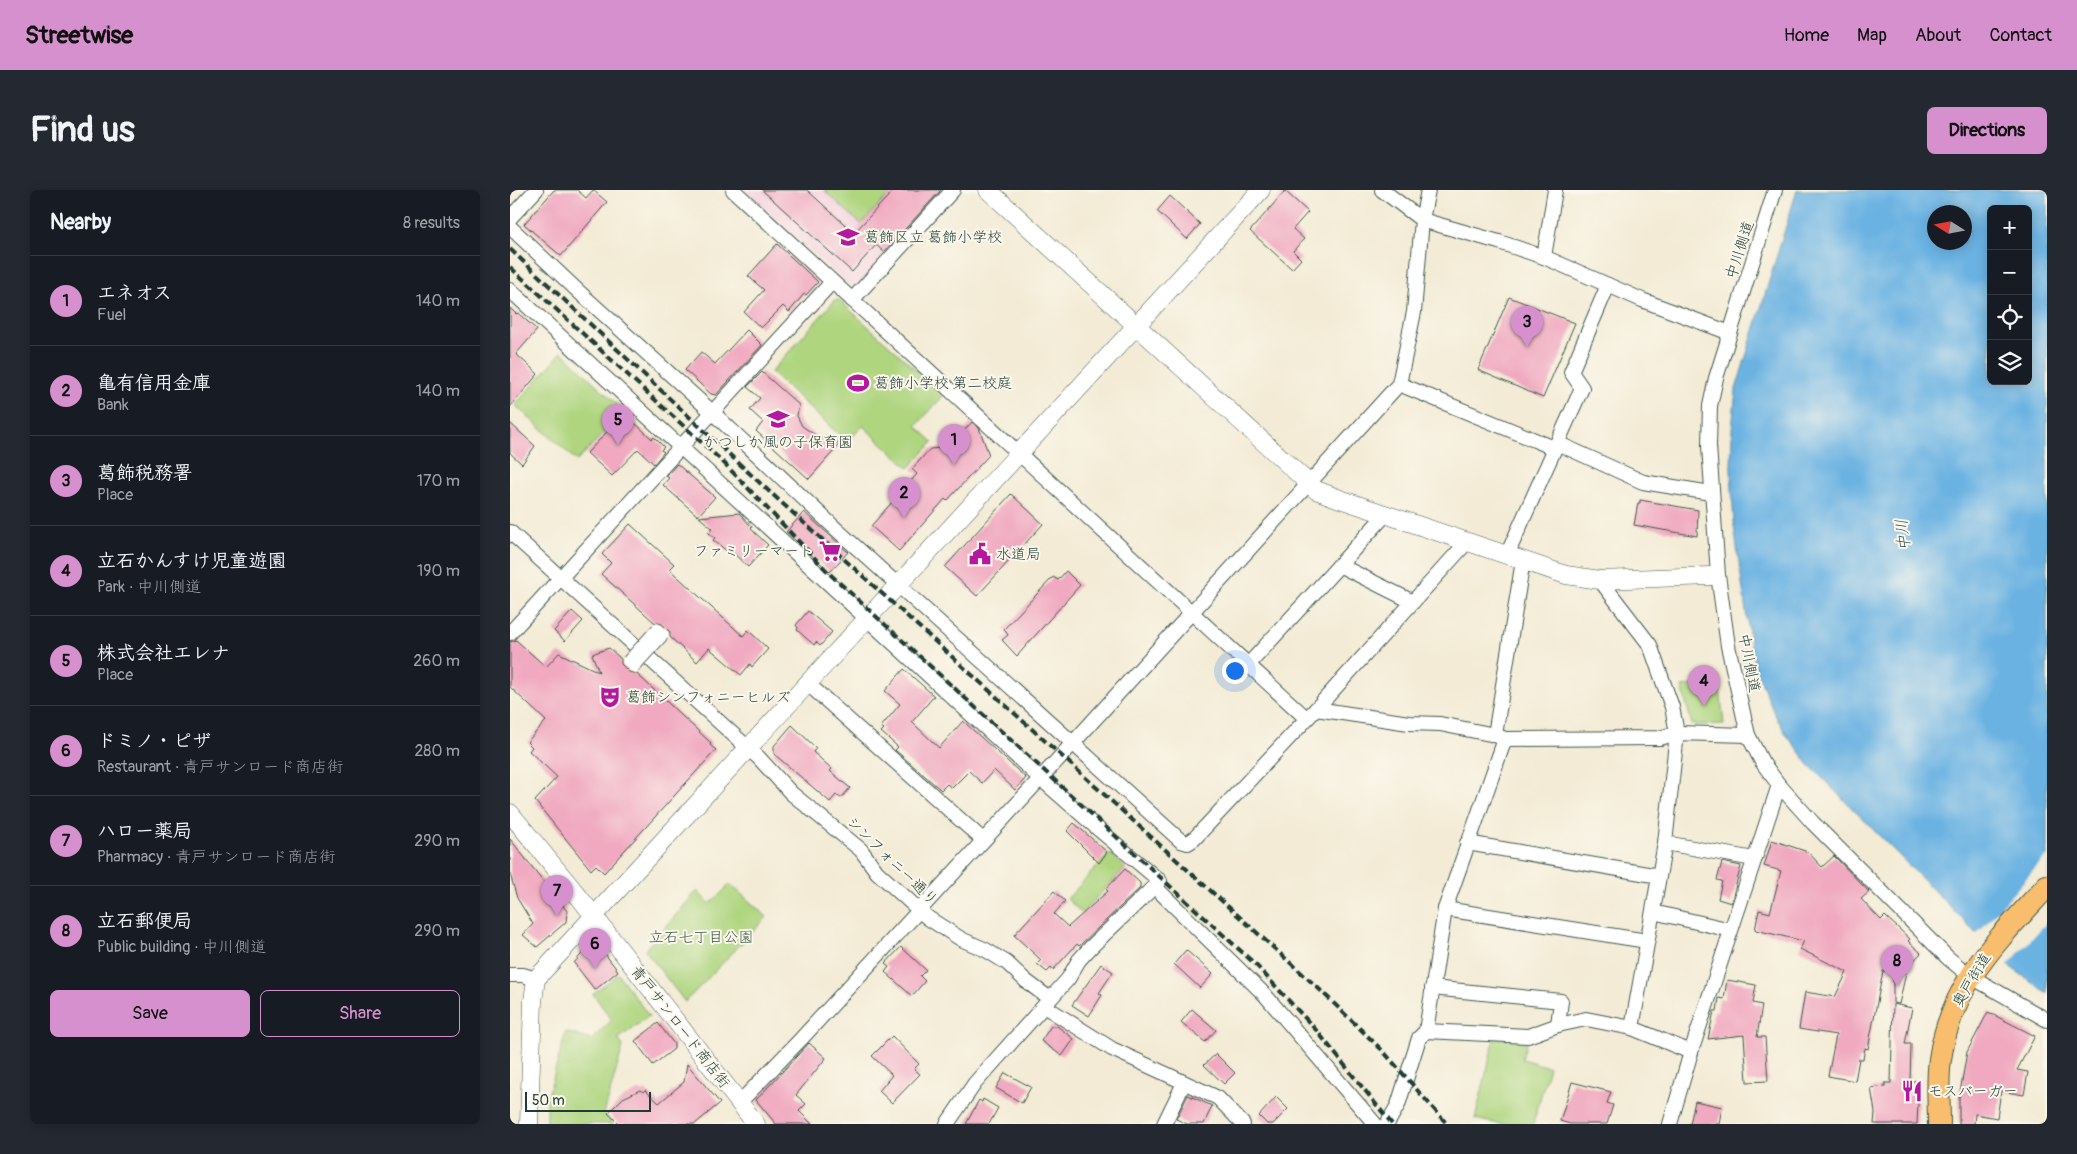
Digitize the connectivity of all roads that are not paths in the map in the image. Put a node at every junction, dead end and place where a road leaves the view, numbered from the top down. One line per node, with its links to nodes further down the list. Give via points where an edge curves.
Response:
1 (536, 190): 10 (street)
2 (733, 190): 14 (street)
3 (953, 190): 17 (street)
4 (988, 190): 18 (street)
5 (1261, 190): 18 (street)
6 (1382, 190): 11 (street)
7 (1428, 190): 11 (street)
8 (1556, 190): 13 (street)
9 (1775, 190): 19 (street, 中川側道)
10 (510, 218)
11 (1422, 220): 13 (street); 20 (street, via 1414,312)
12 (510, 227): 21 (street)
13 (1544, 257): 15 (street)
14 (832, 282): 17 (street); 21 (street)
15 (1608, 285): 19 (street); 22 (street, via 1571,372 1582,388)
16 (510, 290): 23 (street)
17 (852, 300): 24 (street)
18 (1136, 325): 24 (street); 25 (street)
19 (1730, 333): 26 (street, 中川側道, via 1710,406)
20 (1398, 384): 22 (street); 25 (street)
21 (712, 412): 23 (street); 35 (street)
22 (1556, 445): 26 (street, via 1643,482); 30 (street)
23 (680, 446): 33 (street); 38 (street)
24 (1019, 454): 35 (street); 37 (street)
25 (1309, 484): 27 (street, via 1324,493); 37 (street)
26 (1711, 493): 32 (street, 中川側道)
27 (1386, 514): 29 (street); 31 (street)
28 (510, 532): 33 (street, シンフォニー通り)
29 (1468, 541): 30 (street); 36 (street)
30 (1515, 558): 34 (street, via 1566,575); 46 (street)
31 (1339, 565): 36 (street); 41 (street)
32 (1714, 576): 34 (street); 45 (street, 中川側道)
33 (561, 577): 40 (street); 48 (street, シンフォニー通り)
34 (1600, 580): 44 (street, via 1650,645 1672,707)
35 (898, 585): 38 (street); 47 (street)
36 (1412, 602): 43 (street)
37 (1191, 614): 41 (street); 47 (street)
38 (868, 618): 42 (street); 49 (street)
39 (660, 632): 39 (street, via 631,664)
40 (510, 633)
41 (1248, 664): 43 (street)
42 (808, 684): 48 (street); 52 (street)
43 (1311, 714): 46 (street, via 1440,724); 47 (street, via 1188,843 1174,835)
44 (1677, 733): 45 (street); 46 (street, via 1660,738); 53 (street)
45 (1748, 735): 50 (street, 中川側道)
46 (1500, 737): 54 (street)
47 (1073, 743): 49 (street)
48 (748, 748): 59 (street, シンフォニー通り, via 791,792 861,850 877,872); 62 (street)
49 (1040, 778): 52 (street); 57 (street)
50 (1779, 785): 55 (street); 66 (street, 中川側道, via 1948,958)
51 (510, 813): 62 (street, 青戸サンロード商店街)
52 (983, 840): 59 (street)
53 (1665, 843): 55 (street); 56 (street)
54 (1467, 844): 56 (street); 60 (street)
55 (1754, 859): 63 (street)
56 (1659, 876): 61 (street)
57 (1158, 884): 69 (street, via 1091,946); 82 (street, via 1265,995)
58 (2047, 886): 66 (main road, 奥戸街道)
59 (918, 909): 69 (street, シンフォニー通り, via 961,939 1007,963); 76 (street)
60 (1445, 909): 64 (street); 68 (street)
61 (1653, 912): 63 (street); 64 (street)
62 (593, 916): 67 (street); 76 (street, 青戸サンロード商店街)
63 (1731, 930): 74 (street)
64 (1647, 942): 72 (street)
65 (510, 975): 67 (street)
66 (1970, 976): 70 (street, 中川側道); 85 (main road, 奥戸街道, via 1954,1008 1940,1058)
67 (536, 979): 77 (street)
68 (1432, 988): 71 (street, via 1561,1001); 73 (street)
69 (1047, 1002): 75 (street, シンフォニー通り, via 1112,1049); 79 (street, via 975,1083)
70 (2047, 1020)
71 (1558, 1025): 72 (street, via 1586,1019); 73 (street, via 1528,1036)
72 (1632, 1028): 74 (street)
73 (1426, 1030): 83 (street, via 1419,1038 1398,1105)
74 (1691, 1052): 84 (street)
75 (1184, 1083): 80 (street); 81 (street, シンフォニー通り, via 1218,1098)
76 (739, 1103): 78 (street, 青戸サンロード商店街)
77 (529, 1124)
78 (756, 1124)
79 (947, 1124)
80 (1164, 1124)
81 (1243, 1124)
82 (1375, 1124)
83 (1387, 1124)
84 (1670, 1124)
85 (1939, 1124)

